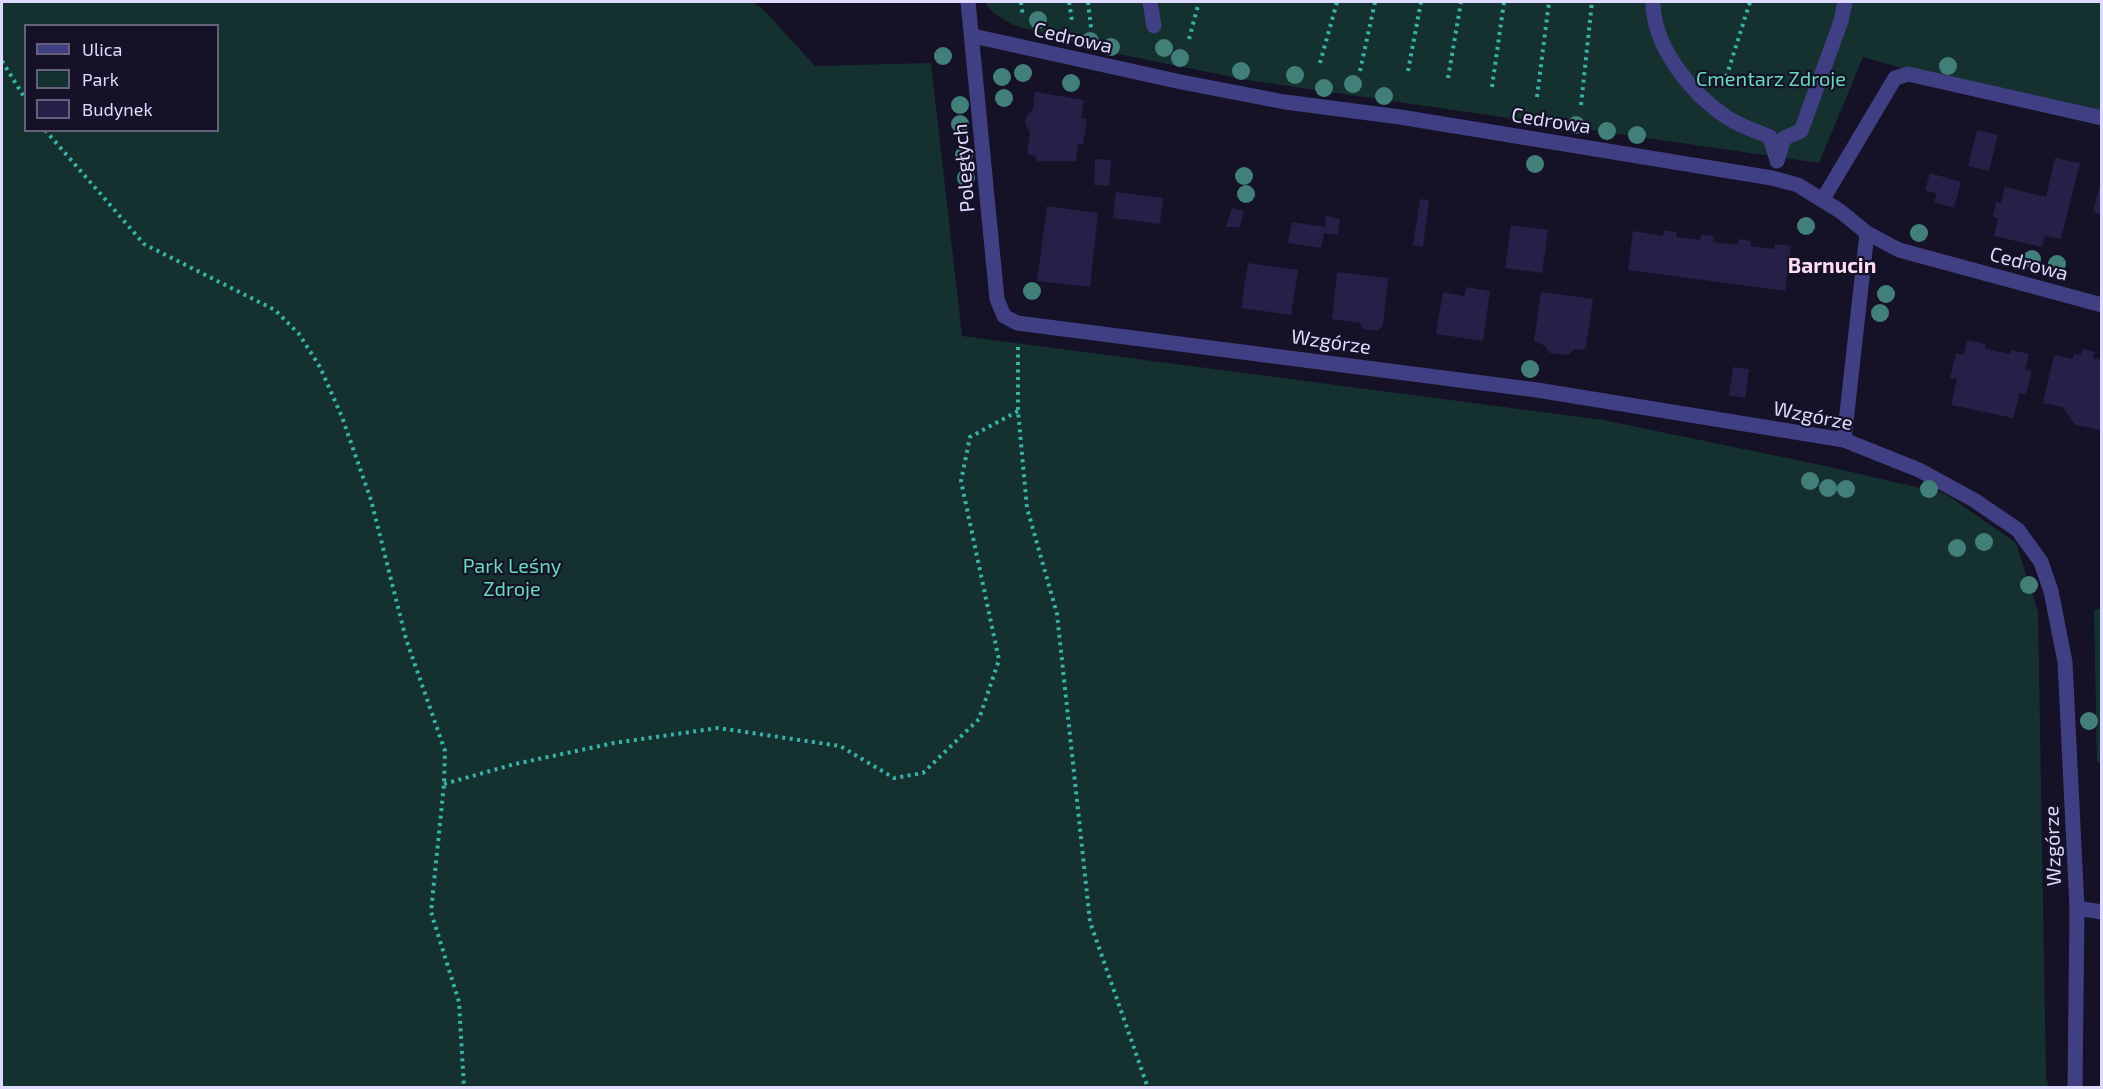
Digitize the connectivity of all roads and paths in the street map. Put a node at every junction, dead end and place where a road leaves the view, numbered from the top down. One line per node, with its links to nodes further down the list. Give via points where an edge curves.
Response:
1 (968, 2): 21 (street, Poległych)
2 (1021, 2): 17 (path)
3 (1069, 2): 18 (path)
4 (1088, 2): 20 (path)
5 (1150, 2): 19 (street)
6 (1199, 2): 22 (path)
7 (1336, 2): 24 (path)
8 (1375, 2): 25 (path)
9 (1421, 2): 26 (path)
10 (1461, 2): 27 (path)
11 (1504, 2): 28 (path)
12 (1549, 2): 30 (path)
13 (1592, 2): 31 (path)
14 (1653, 2): 32 (street, via 1653,16 1664,49)
15 (1750, 2): 32 (path)
16 (1845, 2): 35 (street, via 1801,131 1784,138)
17 (1023, 17)
18 (1072, 21)
19 (1154, 26)
20 (1091, 28)
21 (973, 36): 36 (street, Cedrowa, via 1285,102); 40 (street, Poległych, via 997,299 1004,316)
22 (1189, 39)
23 (2, 61): 29 (path)
24 (1320, 63)
25 (1360, 71)
26 (1408, 71)
27 (1448, 78)
28 (1492, 87)
29 (24, 97)
30 (1537, 97)
31 (1581, 105)
32 (1716, 108): 35 (street, via 1728,118 1770,137)
33 (2102, 118): 37 (street, via 1908,74 1895,78)
34 (47, 132): 43 (path, via 144,244 275,310 299,334 320,368 342,417 370,500 406,639 445,751)
35 (1777, 160): 36 (street)
36 (1772, 178): 37 (street, Cedrowa, via 1798,185)
37 (1823, 199): 38 (street, Cedrowa)
38 (1867, 233): 39 (street, Cedrowa, via 1899,250); 42 (street)
39 (2102, 305)
40 (1017, 322): 41 (path); 42 (street, Wzgórze, via 1537,390)
41 (1018, 411): 43 (path, via 970,437 961,481 999,660 979,719 923,773 894,778 840,747 718,728 514,764); 47 (path, via 1028,508 1057,614 1090,922)
42 (1844, 440): 44 (street, Wzgórze, via 1919,470 1974,500 2018,530 2041,562 2065,662)
43 (444, 784): 46 (path, via 431,912 459,1002)
44 (2077, 908): 45 (street); 48 (street, Wzgórze)
45 (2102, 912)
46 (464, 1088)
47 (1148, 1088)
48 (2075, 1088)

